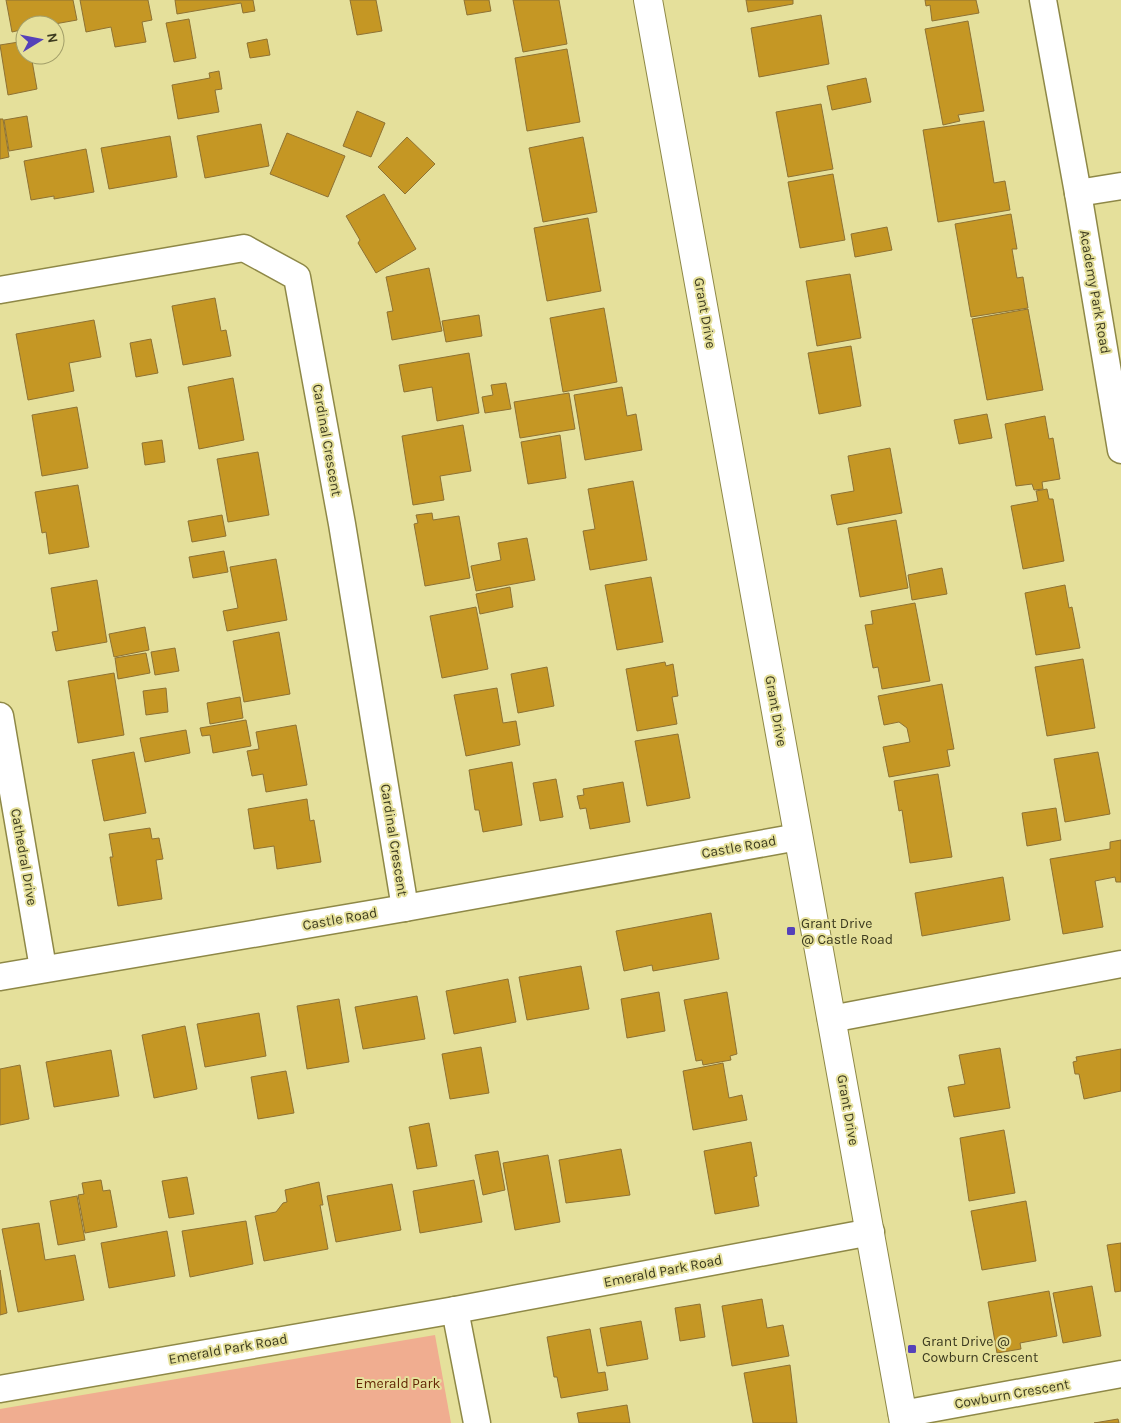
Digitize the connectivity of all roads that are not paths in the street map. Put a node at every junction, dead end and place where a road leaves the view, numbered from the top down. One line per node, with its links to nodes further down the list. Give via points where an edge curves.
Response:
1 (648, 0): 8 (street, Grant Drive)
2 (1043, 0): 4 (street, Academy Park Road)
3 (1121, 186): 4 (street)
4 (1078, 193): 6 (street, Academy Park Road)
5 (0, 290): 9 (street, Cardinal Crescent, via 244,248 297,277 342,524)
6 (1121, 450)
7 (0, 716): 11 (street, Cathedral Drive)
8 (798, 837): 9 (street, Castle Road); 13 (street, Grant Drive)
9 (405, 908): 11 (street, Castle Road)
10 (1121, 964): 13 (street)
11 (44, 968): 12 (street, Castle Road)
12 (0, 977)
13 (831, 1019): 14 (street, Grant Drive)
14 (871, 1232): 15 (street, Emerald Park Road); 18 (street, Grant Drive)
15 (455, 1310): 17 (street, Emerald Park Road); 19 (street)
16 (1121, 1374): 18 (street, Cowburn Crescent)
17 (0, 1389)
18 (903, 1419)
19 (477, 1423)

